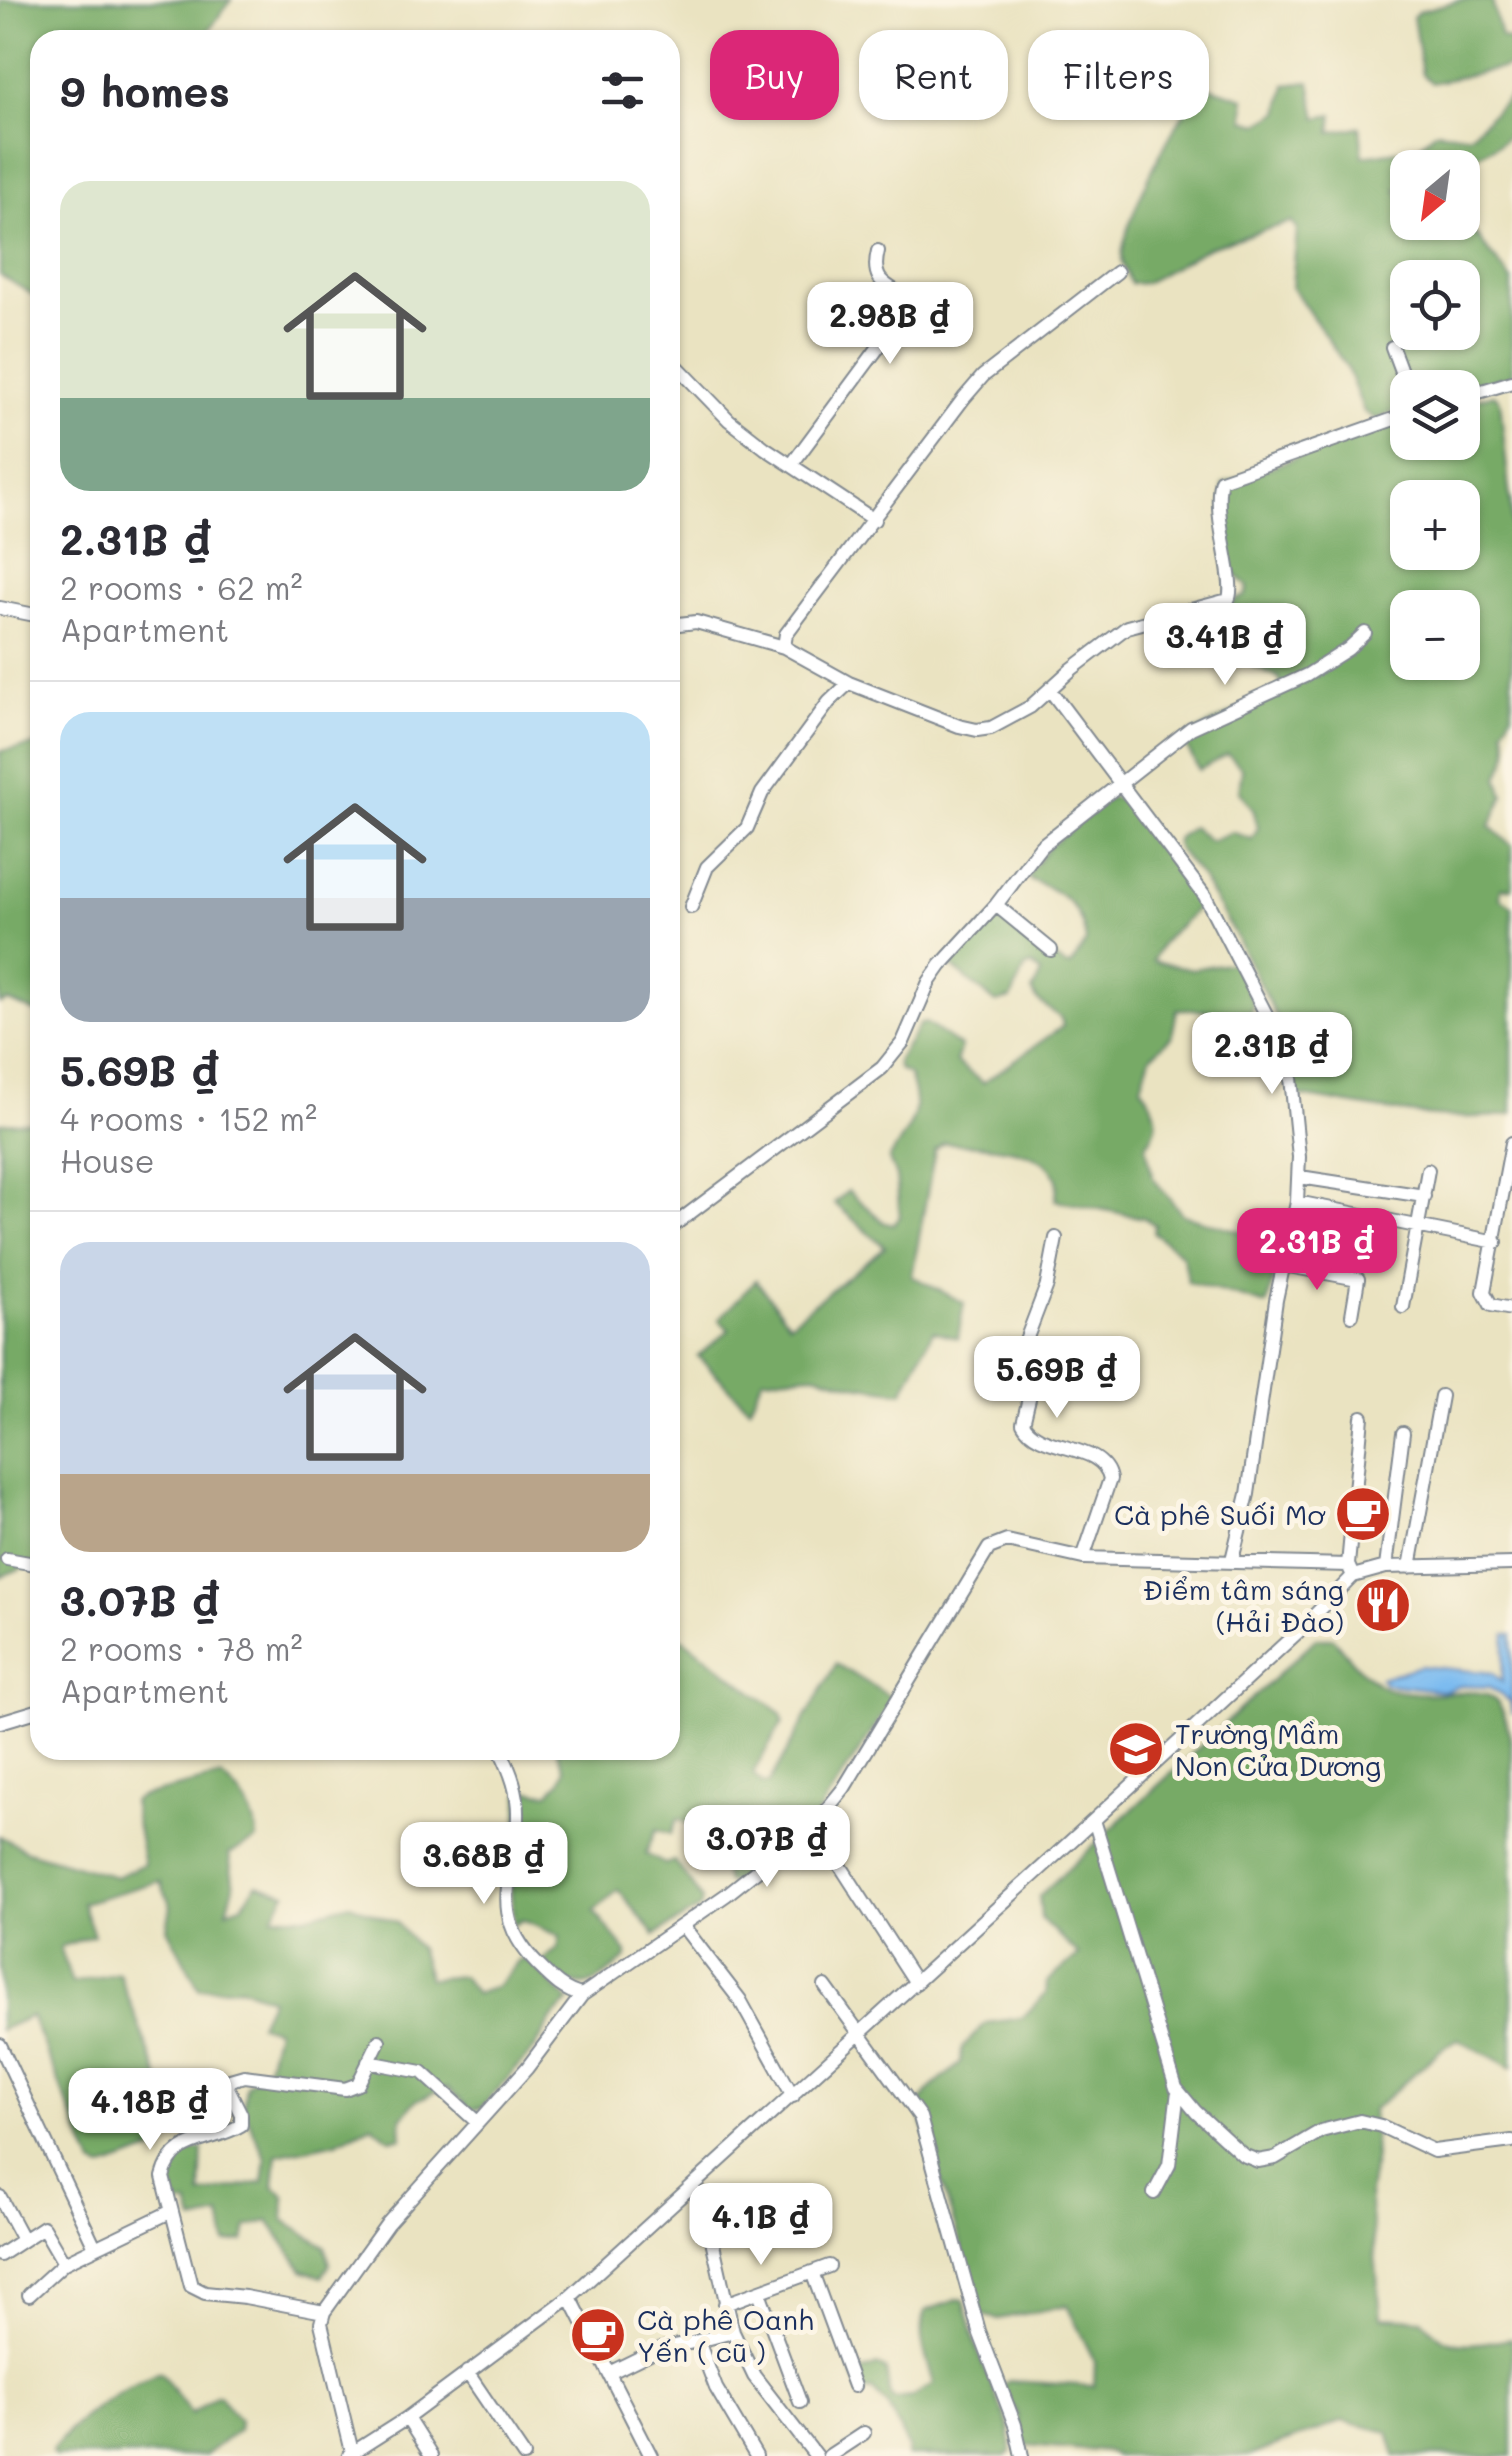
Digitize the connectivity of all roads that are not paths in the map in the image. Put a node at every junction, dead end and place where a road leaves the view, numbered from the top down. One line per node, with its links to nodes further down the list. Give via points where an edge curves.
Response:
1 (878, 251): 7 (street, via 879,279 906,302 906,310)
2 (1118, 272): 8 (street, via 983,376)
3 (680, 369): 7 (street, via 729,420)
4 (1512, 382): 5 (street)
5 (1480, 392)
6 (1390, 420): 15 (street, via 1221,480 1218,520 1233,587 1228,600 1128,627)
7 (792, 464): 8 (street)
8 (874, 520): 13 (street, via 786,634)
9 (0, 608): 10 (street)
10 (30, 614)
11 (680, 624): 13 (street, via 696,622)
12 (1364, 633): 16 (street, via 1307,675 1192,728)
13 (784, 647): 14 (street)
14 (849, 683): 15 (street, via 977,730 1001,724); 18 (street, via 762,793 747,828 707,867)
15 (1050, 690): 16 (street)
16 (1120, 784): 17 (street, via 1041,846); 22 (street, via 1205,896 1283,1048)
17 (996, 905): 19 (street); 25 (street, via 929,982 904,1042 882,1068)
18 (691, 908)
19 (1050, 950)
20 (1512, 1143): 28 (street)
21 (1428, 1170): 23 (street)
22 (1300, 1178): 23 (street); 24 (street)
23 (1424, 1196): 26 (street)
24 (1297, 1202): 26 (street); 29 (street)
25 (680, 1220)
26 (1419, 1226): 28 (street); 30 (street)
27 (1056, 1238): 36 (street, via 1026,1340 1032,1386 1023,1424 1030,1434 1096,1458 1110,1472)
28 (1496, 1242): 31 (street, via 1485,1298)
29 (1283, 1265): 32 (street, via 1358,1279); 38 (street)
30 (1403, 1306)
31 (1512, 1309)
32 (1352, 1316)
33 (1441, 1396): 41 (street)
34 (1362, 1417): 43 (street)
35 (1403, 1433): 42 (street)
36 (1083, 1558): 38 (street); 48 (street, via 1007,1541 989,1548 844,1788)
37 (7, 1559): 39 (street)
38 (1232, 1560): 43 (street)
39 (30, 1563)
40 (1512, 1564): 41 (street)
41 (1410, 1566): 42 (street)
42 (1386, 1567): 43 (street)
43 (1351, 1571): 47 (street, via 1301,1629)
44 (30, 1713): 45 (street)
45 (0, 1722)
46 (504, 1760): 52 (street, via 516,1787 518,1819 508,1922 542,1969 568,1992)
47 (1094, 1820): 50 (street); 57 (street)
48 (814, 1826): 49 (street); 50 (street)
49 (683, 1926): 52 (street); 58 (street, via 740,2000)
50 (916, 1983): 53 (street)
51 (825, 1986): 53 (street)
52 (582, 1995): 59 (street)
53 (860, 2036): 58 (street); 91 (street, via 920,2117)
54 (379, 2041): 56 (street)
55 (0, 2045): 66 (street)
56 (368, 2062): 59 (street, via 422,2072); 64 (street, via 358,2084 345,2089 244,2076 230,2080 241,2124 175,2153 164,2178)
57 (1178, 2091): 60 (street, via 1243,2155 1258,2161 1321,2130 1360,2121 1434,2151); 62 (street, via 1169,2165)
58 (793, 2096): 61 (street)
59 (476, 2122): 75 (street, via 387,2224)
60 (1512, 2140)
61 (693, 2187): 73 (street); 74 (street, via 713,2241)
62 (1154, 2193)
63 (0, 2197): 65 (street)
64 (170, 2212): 66 (street); 75 (street, via 191,2286)
65 (23, 2240): 67 (street); 68 (street, via 42,2227)
66 (95, 2247): 68 (street)
67 (0, 2255)
68 (64, 2262): 72 (street)
69 (829, 2266): 70 (street)
70 (812, 2272): 71 (street); 80 (street)
71 (759, 2292): 74 (street); 81 (street)
72 (29, 2295)
73 (570, 2298): 78 (street); 79 (street)
74 (725, 2304): 76 (street)
75 (324, 2312): 84 (street, via 322,2333)
76 (733, 2332): 77 (street); 89 (street, via 754,2376)
77 (698, 2341): 79 (street, via 656,2350); 88 (street, via 716,2388)
78 (467, 2372): 82 (street); 86 (street)
79 (609, 2372): 87 (street)
80 (854, 2386)
81 (800, 2402)
82 (407, 2418): 84 (street); 85 (street)
83 (864, 2432): 90 (street)
84 (350, 2454)
85 (431, 2456)
86 (524, 2456)
87 (651, 2456)
88 (756, 2456)
89 (816, 2456)
90 (829, 2456)
91 (1022, 2456)

